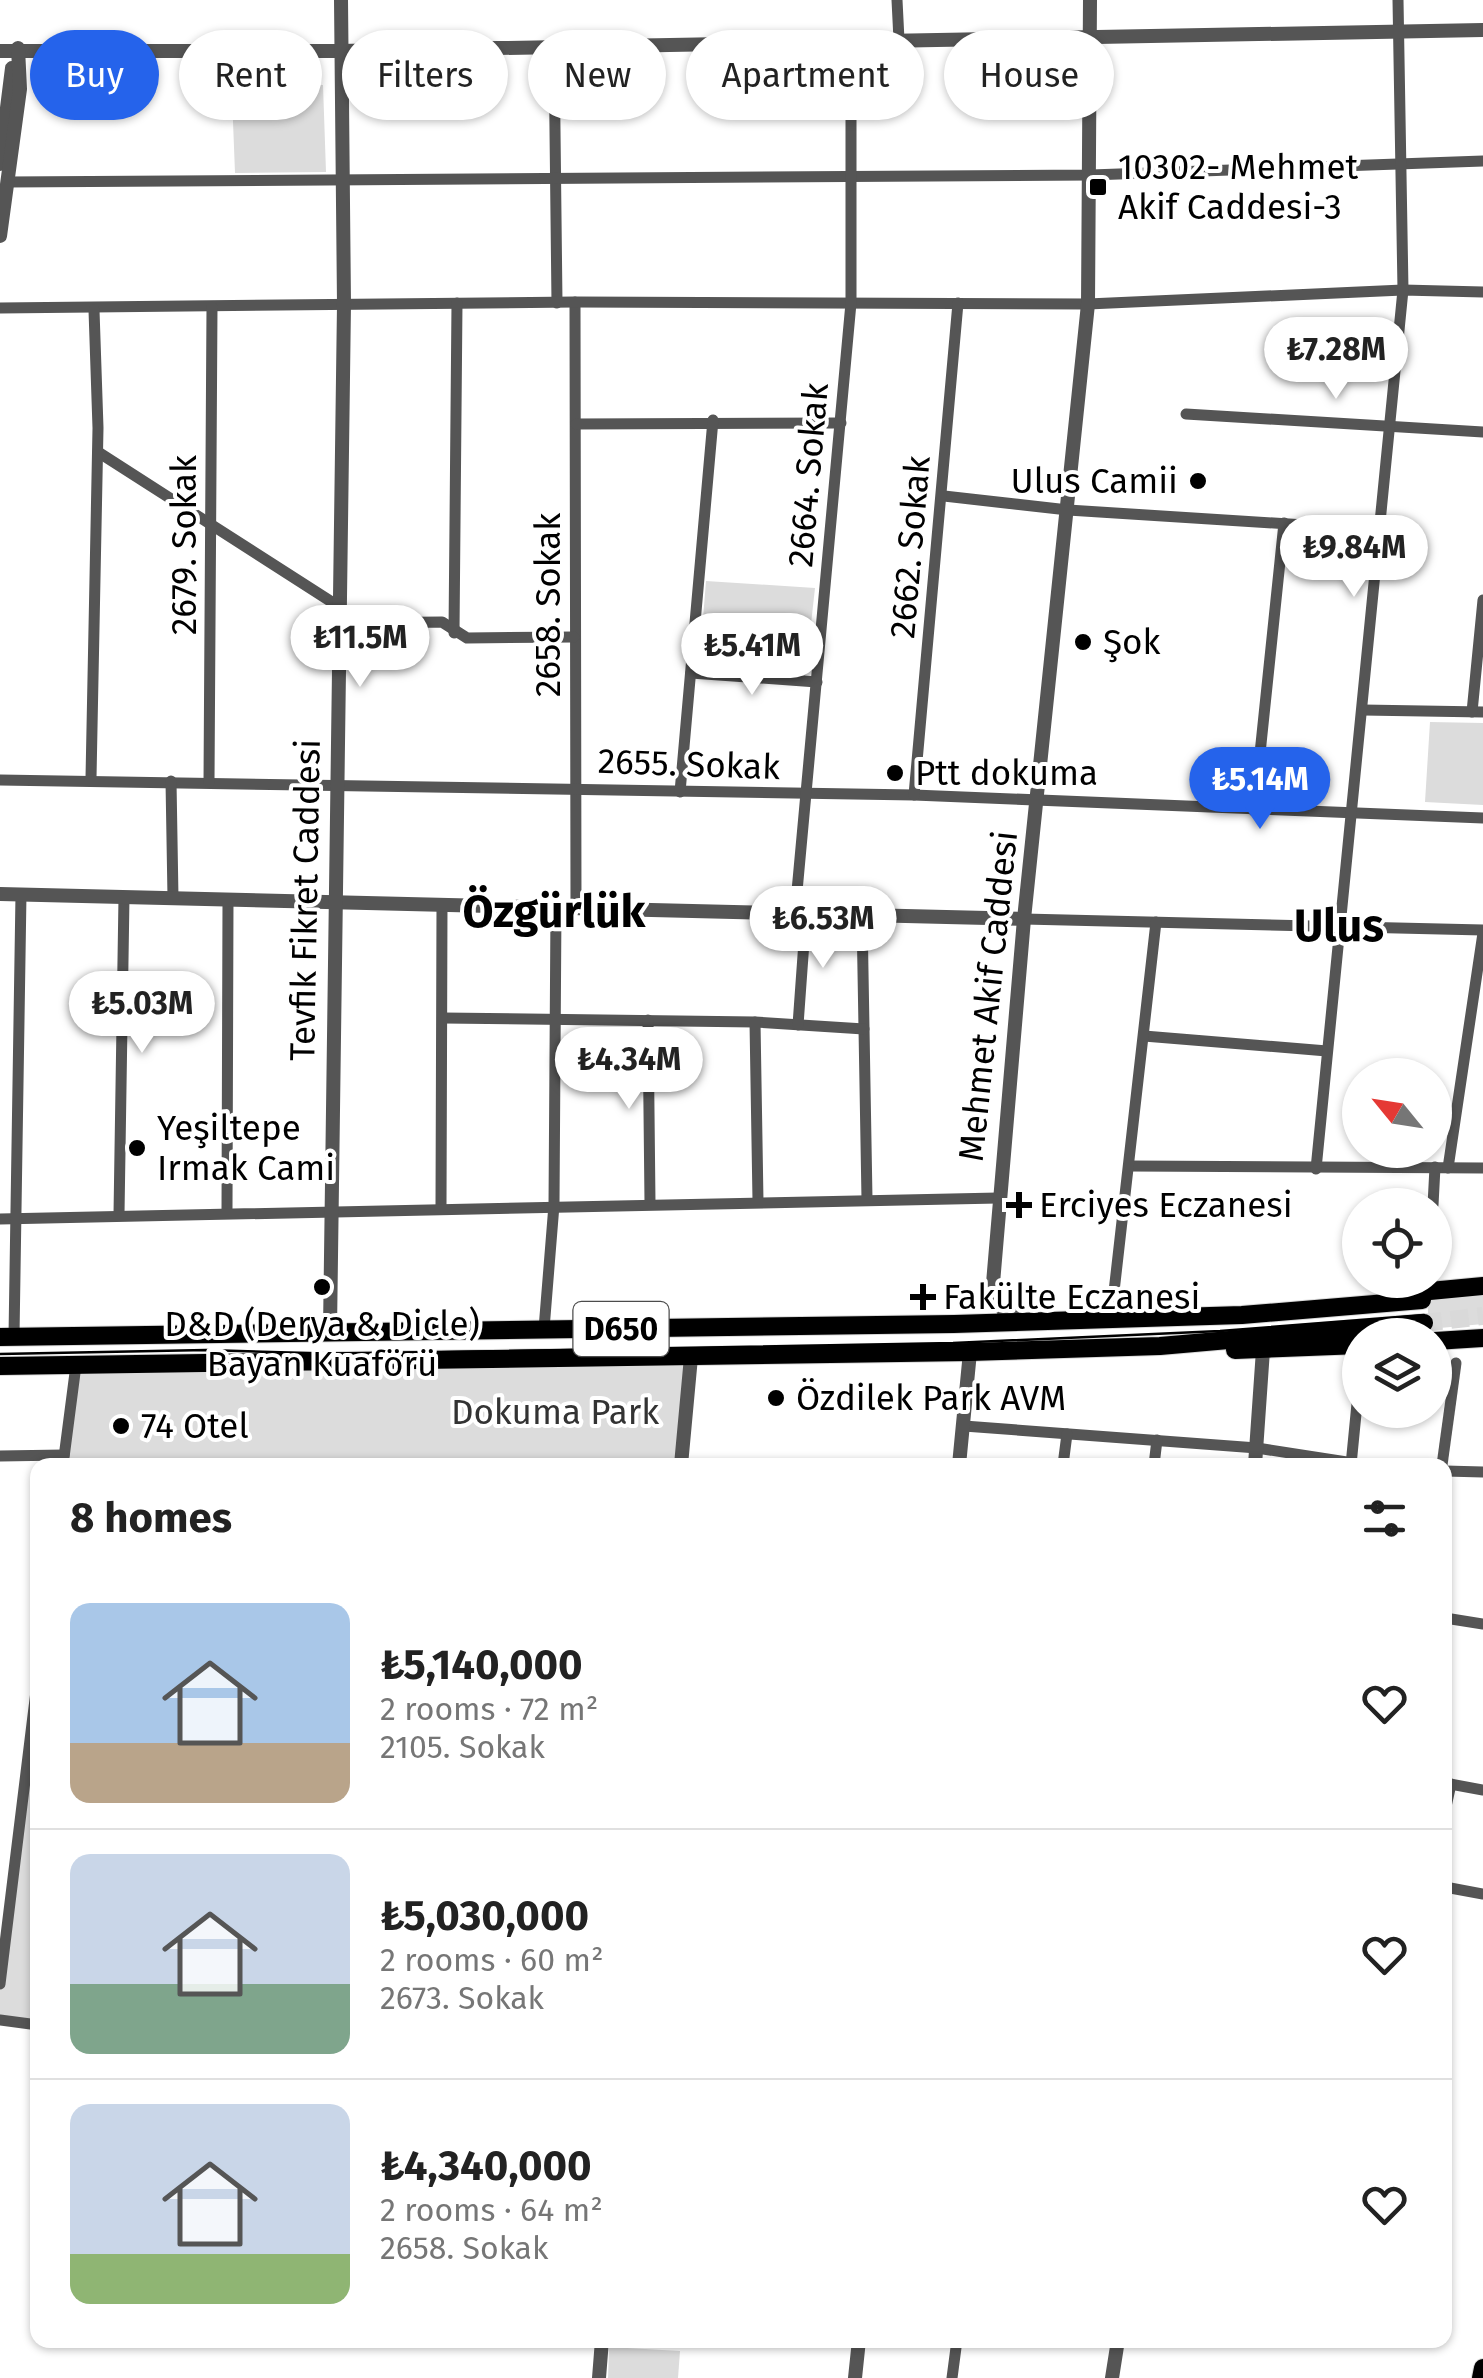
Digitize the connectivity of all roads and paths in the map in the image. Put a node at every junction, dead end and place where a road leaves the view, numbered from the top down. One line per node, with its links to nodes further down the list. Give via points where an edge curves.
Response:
1 (342, 0): 13 (street, Tevfik Fikret Caddesi)
2 (897, 0): 5 (street)
3 (1090, 0): 6 (street, Mehmet Akif Caddesi)
4 (1398, 0): 8 (street)
5 (898, 30)
6 (1089, 30)
7 (1483, 30): 8 (street)
8 (1396, 32): 9 (street); 18 (street)
9 (1114, 38)
10 (0, 39): 12 (street)
11 (528, 45): 13 (street)
12 (18, 48): 13 (street); 14 (street); 20 (street); 25 (street, via 20,88)
13 (339, 50): 24 (street, Tevfik Fikret Caddesi)
14 (0, 51)
15 (554, 120): 23 (street)
16 (850, 120): 22 (street, 2664. Sokak)
17 (1090, 120): 21 (street, Mehmet Akif Caddesi)
18 (1400, 160): 19 (street); 21 (street); 27 (street)
19 (1483, 161)
20 (0, 164)
21 (1091, 174): 22 (street); 35 (street, Mehmet Akif Caddesi)
22 (849, 176): 23 (street); 32 (street, 2664. Sokak)
23 (554, 178): 24 (street); 29 (street)
24 (344, 181): 25 (street); 33 (street, Tevfik Fikret Caddesi)
25 (7, 182): 26 (street)
26 (0, 236)
27 (1403, 290): 28 (street); 35 (street); 43 (street)
28 (1483, 292)
29 (557, 302): 30 (street); 31 (street)
30 (575, 302): 32 (street); 42 (street, 2658. Sokak)
31 (458, 303): 33 (street); 55 (street)
32 (851, 303): 34 (street); 41 (street, 2664. Sokak)
33 (344, 304): 37 (street); 52 (street, Tevfik Fikret Caddesi)
34 (958, 304): 35 (street); 46 (street, 2662. Sokak)
35 (1088, 304): 47 (street, Mehmet Akif Caddesi)
36 (0, 308): 38 (street)
37 (212, 308): 38 (street); 48 (street, 2679. Sokak)
38 (94, 310): 45 (street)
39 (1186, 414): 43 (street)
40 (714, 420): 41 (street); 42 (street); 57 (street)
41 (841, 423): 58 (street, 2664. Sokak)
42 (576, 424): 56 (street, 2658. Sokak)
43 (1392, 426): 44 (street); 50 (street)
44 (1483, 432)
45 (98, 452): 48 (street); 61 (street)
46 (944, 496): 47 (street); 69 (street, 2662. Sokak)
47 (1068, 510): 49 (street); 70 (street, Mehmet Akif Caddesi)
48 (212, 522): 52 (street); 64 (street, 2679. Sokak)
49 (1284, 523): 50 (street); 71 (street)
50 (1382, 530): 59 (street)
51 (1483, 600): 53 (street)
52 (338, 606): 54 (street, Tevfik Fikret Caddesi)
53 (1482, 616): 60 (street)
54 (338, 623): 55 (street, via 442,622); 65 (street, Tevfik Fikret Caddesi)
55 (454, 633): 56 (street)
56 (574, 638): 66 (street, 2658. Sokak)
57 (691, 673): 58 (street); 67 (street)
58 (817, 682): 68 (street, 2664. Sokak)
59 (1363, 710): 60 (street); 72 (street)
60 (1478, 712)
61 (91, 778): 62 (street, 2655. Sokak); 63 (street, 2655. Sokak)
62 (0, 780)
63 (171, 781): 64 (street, 2655. Sokak); 77 (street)
64 (209, 782): 65 (street, 2655. Sokak)
65 (337, 786): 66 (street, 2655. Sokak); 79 (street, Tevfik Fikret Caddesi)
66 (578, 787): 67 (street, 2655. Sokak); 82 (street, 2658. Sokak)
67 (680, 792): 68 (street, 2655. Sokak)
68 (806, 795): 69 (street, 2655. Sokak); 83 (street, 2664. Sokak)
69 (914, 795): 70 (street, 2655. Sokak)
70 (1038, 802): 71 (street, 2655. Sokak); 85 (street, Mehmet Akif Caddesi)
71 (1254, 812): 72 (street, 2655. Sokak)
72 (1352, 812): 73 (street, 2655. Sokak); 87 (street)
73 (1483, 818)
74 (0, 894): 75 (street)
75 (21, 894): 76 (street); 114 (street)
76 (124, 897): 77 (street); 111 (street)
77 (173, 898): 78 (street)
78 (228, 900): 79 (street); 110 (street)
79 (335, 902): 80 (street); 112 (street, Tevfik Fikret Caddesi)
80 (442, 904): 81 (street); 89 (street)
81 (556, 907): 82 (street); 90 (street)
82 (576, 907): 83 (street)
83 (800, 913): 84 (street); 93 (street, 2664. Sokak)
84 (862, 915): 85 (street); 94 (street)
85 (1024, 918): 86 (street); 104 (street, Mehmet Akif Caddesi)
86 (1156, 922): 87 (street); 95 (street)
87 (1339, 926): 88 (street); 96 (street)
88 (1483, 931): 97 (street)
89 (443, 1018): 90 (street); 109 (street)
90 (554, 1018): 91 (street); 108 (street)
91 (648, 1020): 92 (street); 107 (street)
92 (754, 1022): 93 (street); 106 (street)
93 (798, 1025): 94 (street)
94 (864, 1029): 105 (street)
95 (1144, 1036): 96 (street); 98 (street)
96 (1328, 1052): 102 (street)
97 (1452, 1110)
98 (1129, 1166): 102 (street); 118 (street)
99 (1442, 1168): 102 (street); 103 (street)
100 (1452, 1168): 101 (street)
101 (1483, 1168)
102 (1316, 1169)
103 (1438, 1188)
104 (998, 1198): 105 (street); 119 (street, Mehmet Akif Caddesi, via 992,1295 1004,1311)
105 (868, 1199): 106 (street)
106 (758, 1201): 107 (street)
107 (650, 1203): 108 (street)
108 (554, 1205): 109 (street); 120 (street)
109 (441, 1207): 112 (street)
110 (227, 1211): 111 (street); 112 (street)
111 (119, 1214): 114 (street)
112 (331, 1214): 121 (street, Tevfik Fikret Caddesi)
113 (0, 1219): 114 (street)
114 (16, 1220): 123 (street)
115 (1452, 1289): 116 (highway)
116 (1483, 1289)
117 (1342, 1297): 118 (highway, D650)
118 (1111, 1318): 119 (highway, D650)
119 (1028, 1322): 120 (highway, D650)
120 (544, 1329): 121 (highway, D650)
121 (330, 1330): 123 (highway, D650); 131 (highway)
122 (1342, 1331): 126 (highway, D650)
123 (7, 1336)
124 (1483, 1336): 125 (highway)
125 (1452, 1341)
126 (1160, 1346): 128 (highway); 129 (highway, D650)
127 (1342, 1346): 128 (highway)
128 (1263, 1350): 139 (street)
129 (970, 1352): 130 (highway, D650); 135 (street)
130 (691, 1358): 131 (highway, D650); 143 (street)
131 (352, 1360): 134 (highway, D650)
132 (1456, 1363): 150 (street)
133 (0, 1366): 134 (highway, D650)
134 (76, 1366): 142 (street)
135 (964, 1426): 137 (street); 144 (street)
136 (1355, 1428): 149 (street)
137 (1067, 1434): 138 (street); 145 (street)
138 (1157, 1440): 139 (street); 146 (street)
139 (1257, 1448): 147 (street); 148 (street)
140 (0, 1456): 141 (street)
141 (32, 1458)
142 (64, 1458)
143 (682, 1458)
144 (960, 1458)
145 (1064, 1458)
146 (1155, 1458)
147 (1256, 1458)
148 (1316, 1458)
149 (1352, 1458)
150 (1444, 1458)
151 (1452, 1469): 152 (street)
152 (1483, 1472)
153 (1452, 1619): 154 (street)
154 (1483, 1624)
155 (30, 1740): 160 (street)
156 (1452, 1784): 157 (street)
157 (1483, 1790)
158 (1452, 1888): 159 (street)
159 (1483, 1894)
160 (0, 1984)
161 (0, 2020): 162 (street)
162 (30, 2023)
163 (601, 2348): 168 (street)
164 (858, 2348): 169 (street)
165 (956, 2348): 170 (street)
166 (1117, 2348): 171 (street)
167 (1483, 2368): 172 (highway)
168 (599, 2378)
169 (855, 2378)
170 (952, 2378)
171 (1112, 2378)
172 (1482, 2378)

